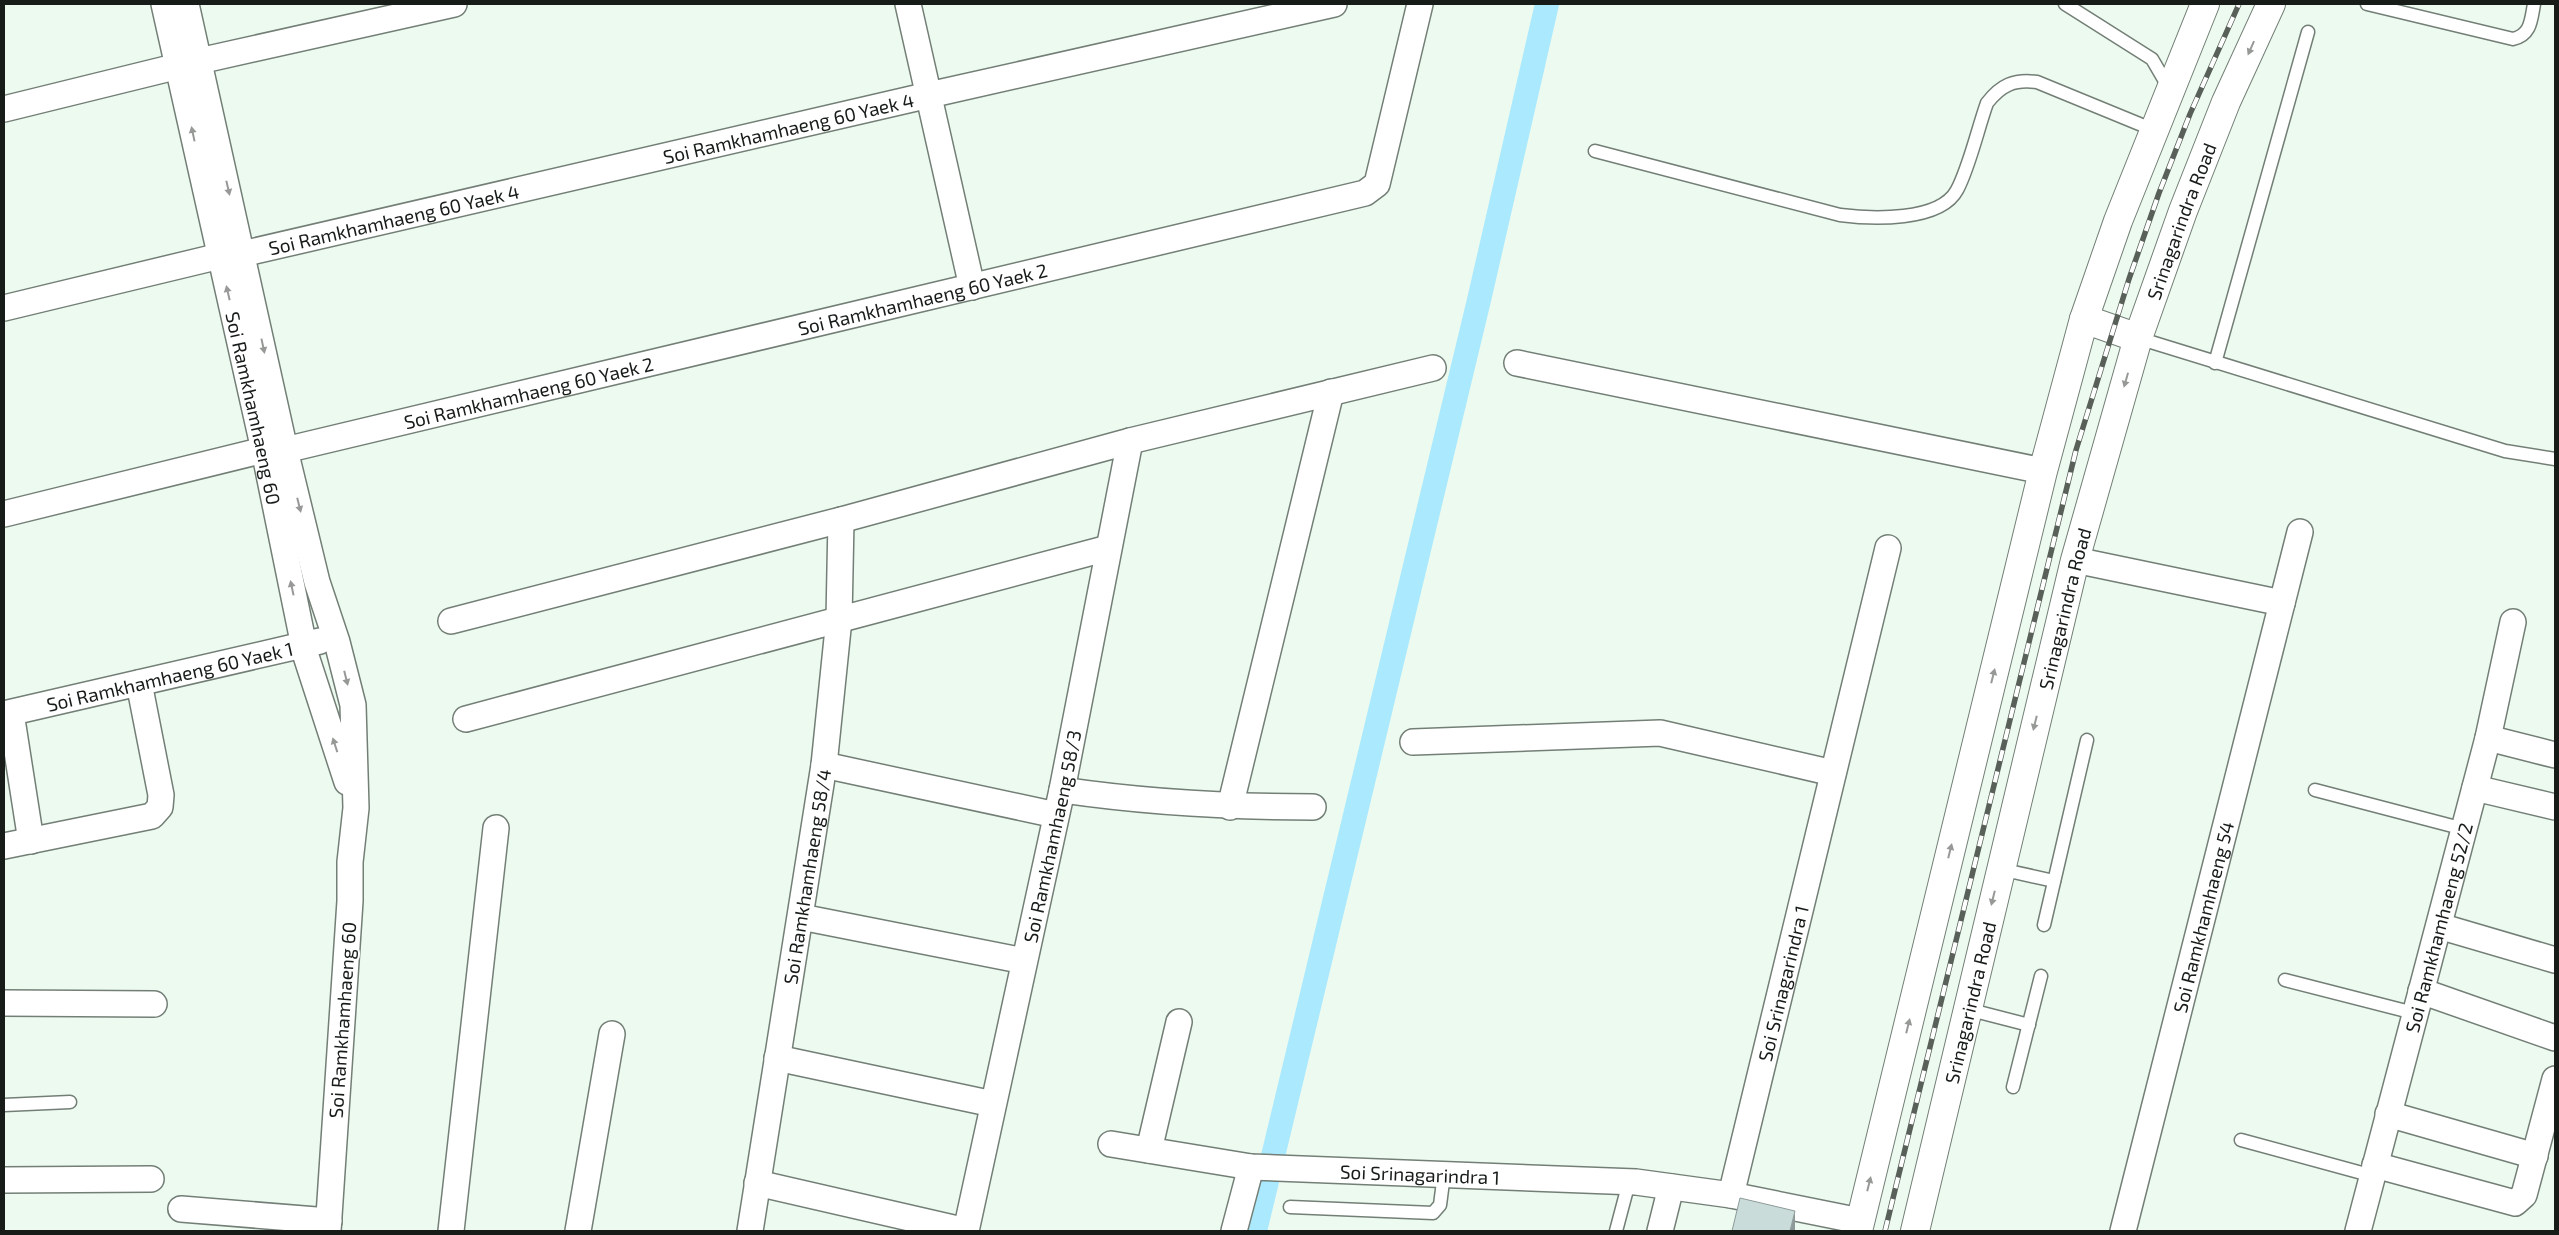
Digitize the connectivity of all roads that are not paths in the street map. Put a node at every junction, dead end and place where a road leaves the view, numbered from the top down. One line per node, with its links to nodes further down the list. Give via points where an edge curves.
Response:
1 (164, 4): 13 (street, Soi Ramkhamhaeng 60)
2 (186, 4): 13 (street, Soi Ramkhamhaeng 60)
3 (454, 4): 13 (street)
4 (908, 4): 15 (street)
5 (1334, 4): 15 (street, Soi Ramkhamhaeng 60 Yaek 4)
6 (1420, 4): 20 (street, Soi Ramkhamhaeng 60 Yaek 2, via 1377,184 1365,193)
7 (2064, 4): 14 (lane, via 2152,59)
8 (2205, 4): 14 (main road)
9 (2271, 4): 23 (main road, Srinagarindra Road, one-way to 23, via 2226,102)
10 (2367, 4): 11 (lane, via 2513,39 2523,37 2529,30)
11 (2534, 4)
12 (2308, 32): 25 (lane)
13 (189, 64): 16 (street); 19 (street, Soi Ramkhamhaeng 60)
14 (2170, 90): 17 (main road)
15 (929, 95): 19 (street, Soi Ramkhamhaeng 60 Yaek 4); 20 (street)
16 (4, 109)
17 (2154, 130): 18 (lane, via 2037,82 2022,80 2007,84 1996,91 1987,103 1957,190 1946,204 1913,214 1874,218 1840,215); 22 (main road)
18 (1595, 151)
19 (231, 255): 21 (street, Soi Ramkhamhaeng 60 Yaek 4); 29 (street, Soi Ramkhamhaeng 60)
20 (972, 286): 29 (street, Soi Ramkhamhaeng 60 Yaek 2)
21 (4, 308)
22 (2084, 319): 23 (main road); 31 (main road)
23 (2138, 338): 25 (lane); 37 (main road, Srinagarindra Road, one-way to 37)
24 (1517, 363): 31 (street)
25 (2215, 363): 30 (lane, via 2504,450)
26 (1433, 368): 27 (street)
27 (1331, 392): 28 (street); 56 (street)
28 (1130, 440): 33 (street); 35 (street, Soi Ramkhamhaeng 58/3)
29 (275, 450): 32 (street, Soi Ramkhamhaeng 60 Yaek 2); 42 (street, Soi Ramkhamhaeng 60, one-way to 42); 43 (street, Soi Ramkhamhaeng 60, one-way to 29)
30 (2555, 459)
31 (2043, 471): 105 (main road, one-way to 31)
32 (4, 514)
33 (840, 520): 39 (street, Soi Ramkhamhaeng 58/4); 40 (street)
34 (2300, 532): 38 (street, Soi Ramkhamhaeng 54)
35 (1108, 548): 39 (street); 54 (street, Soi Ramkhamhaeng 58/3)
36 (1888, 548): 52 (street, Soi Srinagarindra 1)
37 (2075, 560): 38 (street); 65 (main road, Srinagarindra Road, one-way to 65)
38 (2282, 603): 114 (street, Soi Ramkhamhaeng 54)
39 (839, 619): 46 (street); 51 (street, Soi Ramkhamhaeng 58/4)
40 (450, 621)
41 (2513, 622): 47 (street, Soi Ramkhamhaeng 52/2)
42 (336, 637): 43 (street, Soi Ramkhamhaeng 60 Yaek 1); 59 (street, Soi Ramkhamhaeng 60, one-way to 59, via 353,705)
43 (304, 645): 44 (street, Soi Ramkhamhaeng 60 Yaek 1); 59 (street, Soi Ramkhamhaeng 60, one-way to 43)
44 (139, 683): 45 (street, Soi Ramkhamhaeng 60 Yaek 1); 63 (street, via 161,795 160,807 152,816)
45 (7, 713): 63 (street)
46 (466, 719)
47 (2488, 738): 50 (street); 53 (street, Soi Ramkhamhaeng 52/2)
48 (2087, 740): 66 (lane)
49 (1413, 742): 52 (street, via 1660,733)
50 (2555, 755)
51 (824, 765): 60 (street); 67 (street, Soi Ramkhamhaeng 58/4)
52 (1833, 773): 101 (street, Soi Srinagarindra 1)
53 (2475, 788): 58 (street); 62 (street, Soi Ramkhamhaeng 52/2)
54 (1062, 790): 56 (street, via 1126,799); 60 (street, Soi Ramkhamhaeng 58/3)
55 (2315, 790): 62 (lane)
56 (1230, 807): 57 (street)
57 (1313, 807)
58 (2555, 807)
59 (356, 808): 104 (street, Soi Ramkhamhaeng 60)
60 (1056, 815): 71 (street, Soi Ramkhamhaeng 58/3)
61 (496, 828): 106 (street)
62 (2464, 829): 69 (street, Soi Ramkhamhaeng 52/2)
63 (31, 841): 64 (street)
64 (4, 846)
65 (2000, 869): 66 (lane); 77 (main road, Srinagarindra Road, one-way to 77)
66 (2054, 881): 68 (lane)
67 (801, 917): 71 (street); 82 (street, Soi Ramkhamhaeng 58/4)
68 (2044, 925)
69 (2439, 926): 70 (street); 74 (street, Soi Ramkhamhaeng 52/2)
70 (2555, 960)
71 (1024, 961): 86 (street, Soi Ramkhamhaeng 58/3)
72 (2041, 976): 79 (lane)
73 (2285, 980): 74 (lane)
74 (2417, 1002): 81 (street); 88 (street, Soi Ramkhamhaeng 52/2)
75 (4, 1003): 76 (street)
76 (154, 1004)
77 (1967, 1008): 79 (lane); 113 (main road, Srinagarindra Road)
78 (1179, 1022): 91 (street)
79 (2029, 1025): 84 (lane)
80 (612, 1034): 107 (street)
81 (2555, 1038)
82 (777, 1058): 86 (street); 99 (street, Soi Ramkhamhaeng 58/4)
83 (2555, 1079): 92 (street)
84 (2013, 1087)
85 (70, 1102): 87 (lane)
86 (993, 1104): 109 (street, Soi Ramkhamhaeng 58/3)
87 (4, 1105)
88 (2388, 1114): 92 (street); 94 (street, Soi Ramkhamhaeng 52/2)
89 (2241, 1140): 94 (lane)
90 (1111, 1144): 91 (street, Soi Srinagarindra 1)
91 (1149, 1150): 93 (street, Soi Srinagarindra 1)
92 (2535, 1156): 94 (street, via 2524,1195 2515,1203)
93 (1257, 1167): 95 (street, Soi Srinagarindra 1); 110 (street)
94 (2374, 1170): 115 (street, Soi Ramkhamhaeng 52/2)
95 (1444, 1174): 98 (street, Soi Srinagarindra 1); 102 (lane, via 1440,1205 1433,1213)
96 (150, 1179): 97 (street)
97 (4, 1180)
98 (1629, 1182): 100 (street, Soi Srinagarindra 1); 111 (lane)
99 (757, 1183): 108 (street, Soi Ramkhamhaeng 58/4); 109 (street)
100 (1671, 1187): 101 (street, Soi Srinagarindra 1); 112 (street)
101 (1731, 1195): 105 (street, Soi Srinagarindra 1)
102 (1290, 1207)
103 (181, 1209): 104 (street)
104 (328, 1226)
105 (1859, 1226)
106 (451, 1231)
107 (578, 1231)
108 (750, 1231)
109 (966, 1231)
110 (1234, 1231)
111 (1616, 1231)
112 (1660, 1231)
113 (1915, 1231)
114 (2123, 1231)
115 (2358, 1231)

